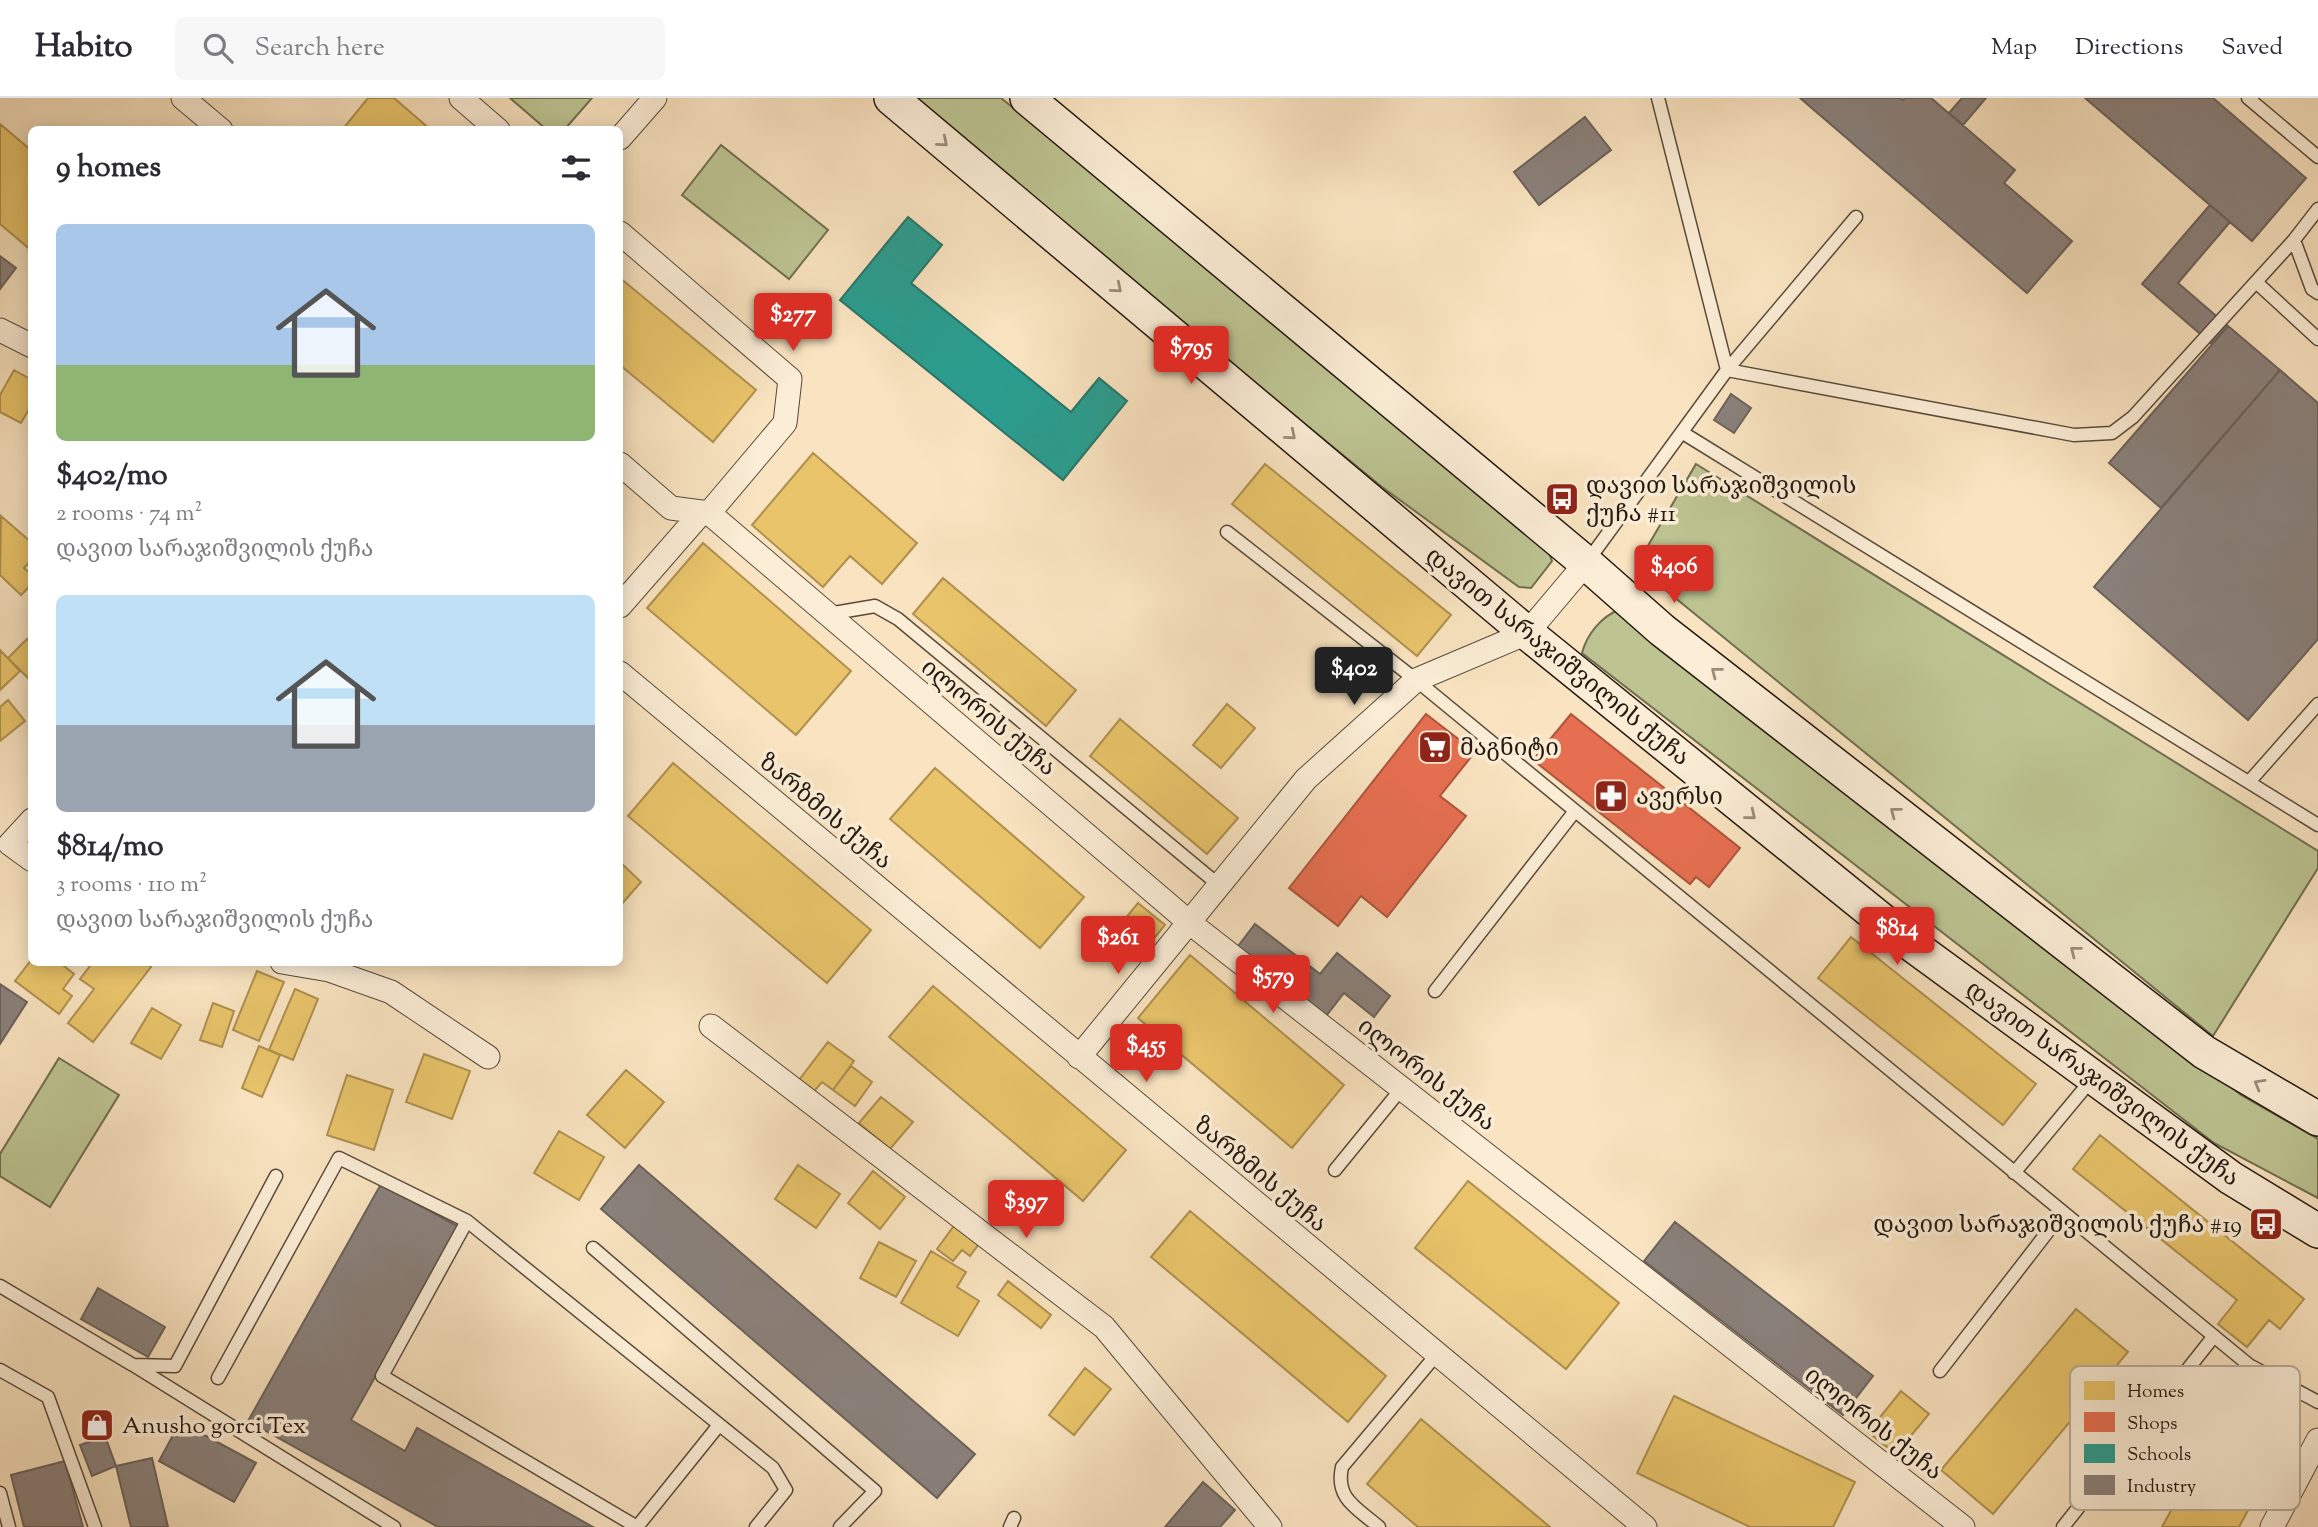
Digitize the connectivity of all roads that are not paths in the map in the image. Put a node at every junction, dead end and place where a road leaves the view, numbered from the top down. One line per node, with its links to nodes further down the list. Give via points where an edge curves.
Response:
1 (183, 98): 8 (street)
2 (461, 98): 9 (street)
3 (655, 98): 10 (street)
4 (891, 98): 29 (main road, დავით სარაჯიშვილის ქუჩა, one-way to 29)
5 (1027, 98): 26 (main road)
6 (1658, 98): 21 (lane)
7 (2248, 98): 11 (lane)
8 (216, 126)
9 (493, 126)
10 (623, 135)
11 (2318, 158)
12 (2318, 209): 15 (lane)
13 (1856, 217): 21 (lane)
14 (623, 236): 24 (street, via 790,379 785,423)
15 (2294, 240): 16 (lane); 17 (lane, via 2312,289)
16 (2256, 282): 19 (lane); 21 (lane, via 2133,417 2112,433 2074,435)
17 (2318, 293)
18 (0, 330): 20 (street)
19 (2318, 339)
20 (28, 344)
21 (1727, 370): 22 (lane)
22 (1684, 433): 26 (lane); 33 (lane)
23 (623, 467): 24 (street, ილორის ქუჩა, via 671,508)
24 (706, 513): 27 (street); 28 (street, ილორის ქუჩა)
25 (1227, 532): 31 (lane)
26 (1586, 563): 29 (street); 47 (main road, one-way to 26, via 2204,1052 1662,630)
27 (623, 603)
28 (827, 614): 38 (lane, via 875,606 898,620); 39 (street, ილორის ქუჩა)
29 (1527, 633): 31 (street); 45 (main road, დავით სარაჯიშვილის ქუჩა, one-way to 45, via 1915,947)
30 (623, 676): 44 (street, ზარზმის ქუჩა)
31 (1416, 680): 34 (lane); 38 (street, via 1306,779)
32 (2318, 704): 33 (lane)
33 (2249, 782): 36 (lane)
34 (1575, 810): 41 (lane); 49 (lane)
35 (28, 824): 37 (street, via 10,844)
36 (2318, 825)
37 (28, 857)
38 (1220, 886): 39 (street)
39 (1190, 923): 44 (street); 46 (street, ილორის ქუჩა)
40 (306, 966): 43 (street, via 391,992)
41 (1435, 991)
42 (711, 1026): 77 (street, via 1104,1327)
43 (488, 1057)
44 (1079, 1057): 57 (street, ზარზმის ქუჩა)
45 (2094, 1077): 49 (lane); 53 (main road, დავით სარაჯიშვილის ქუჩა, via 2231,1178)
46 (1402, 1088): 48 (lane); 80 (street, ილორის ქუჩა)
47 (2318, 1119)
48 (1335, 1170)
49 (2014, 1172): 51 (lane)
50 (276, 1176): 58 (lane, via 175,1366)
51 (2063, 1212): 56 (lane); 62 (lane)
52 (467, 1221): 63 (lane, via 339,1158); 66 (lane); 66 (lane, via 382,1376 637,1527)
53 (2318, 1231)
54 (593, 1248): 76 (lane, via 876,1491)
55 (0, 1286): 58 (lane)
56 (2214, 1336): 59 (lane); 60 (lane)
57 (1437, 1354): 78 (lane, via 1342,1467 1342,1495); 79 (street, ზარზმის ქუჩა)
58 (133, 1365): 74 (lane)
59 (2190, 1366)
60 (2251, 1366)
61 (0, 1370): 73 (lane, via 48,1397)
62 (1940, 1371)
63 (218, 1378)
64 (2300, 1392): 65 (lane)
65 (2318, 1402)
66 (719, 1425): 75 (lane, via 773,1468 786,1490)
67 (2318, 1440): 68 (street)
68 (2300, 1474)
69 (0, 1493): 72 (lane)
70 (2076, 1510): 81 (lane)
71 (2281, 1510): 82 (street)
72 (9, 1527)
73 (96, 1527)
74 (394, 1527)
75 (756, 1527)
76 (840, 1527)
77 (1270, 1527)
78 (1379, 1527)
79 (1645, 1527)
80 (1964, 1527)
81 (2063, 1527)
82 (2272, 1527)

